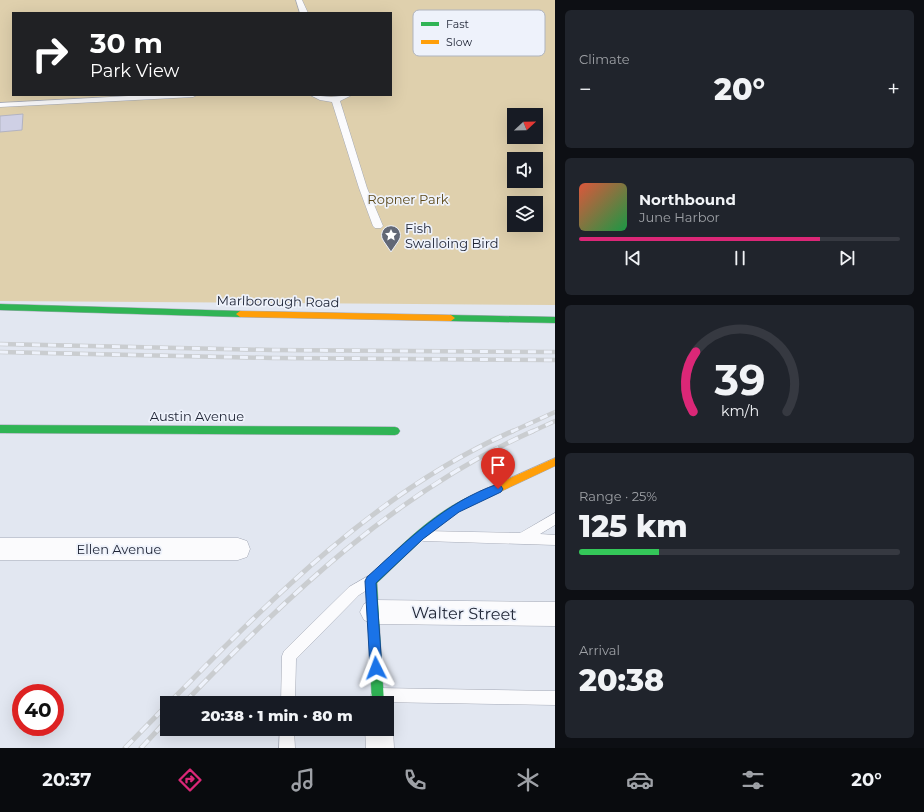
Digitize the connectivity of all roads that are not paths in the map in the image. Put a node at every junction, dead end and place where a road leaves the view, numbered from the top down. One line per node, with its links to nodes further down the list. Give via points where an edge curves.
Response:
1 (299, 0): 2 (lane)
2 (304, 12)
3 (174, 96): 7 (lane)
4 (316, 96): 6 (lane)
5 (345, 96): 6 (lane)
6 (335, 99): 8 (lane, via 363,188)
7 (0, 105)
8 (378, 226)
9 (0, 307): 10 (street, Marlborough Road)
10 (555, 320)
11 (0, 429): 12 (street, Austin Avenue)
12 (395, 431)
13 (555, 462): 15 (street, via 455,508)
14 (555, 518): 16 (lane)
15 (419, 536): 16 (lane); 20 (street)
16 (522, 539): 17 (lane)
17 (555, 540)
18 (0, 549): 19 (street, Ellen Avenue)
19 (238, 549)
20 (370, 581): 21 (street); 23 (lane, via 354,591 289,656)
21 (373, 612): 22 (street, Walter Street); 24 (street)
22 (555, 614)
23 (288, 696)
24 (378, 696)
25 (555, 698): 26 (lane)
26 (394, 699)
27 (287, 736): 29 (lane)
28 (379, 736): 30 (street)
29 (287, 748)
30 (380, 748)

